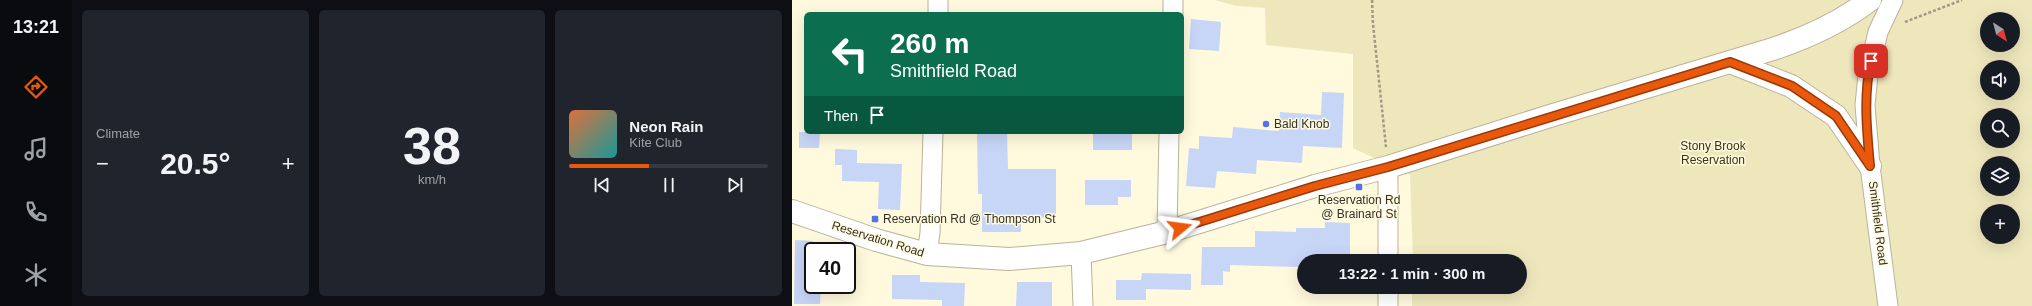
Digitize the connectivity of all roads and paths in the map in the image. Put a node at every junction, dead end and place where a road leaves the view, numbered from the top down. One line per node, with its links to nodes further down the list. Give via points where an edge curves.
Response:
1 (938, 0): 7 (street)
2 (1173, 0): 8 (street)
3 (1372, 0): 14 (path)
4 (1870, 0): 10 (street, Reservation Road, via 1806,38)
5 (1893, 0): 9 (street, Smithfield Road)
6 (1962, 0): 9 (path)
7 (938, 12)
8 (1173, 12)
9 (1878, 32): 13 (street, Smithfield Road, via 1868,75 1866,105)
10 (1730, 62): 13 (street, via 1792,86 1836,116); 14 (street, Reservation Road)
11 (934, 134): 18 (street)
12 (1169, 134): 16 (street)
13 (1870, 166): 23 (street, Smithfield Road)
14 (1388, 167): 16 (street, Reservation Road, via 1315,186); 19 (street)
15 (792, 211): 18 (street, Reservation Road, via 876,240)
16 (1167, 232): 17 (street, Reservation Road)
17 (1081, 253): 18 (street, Reservation Road, via 1009,259); 21 (street)
18 (927, 254)
19 (1388, 254)
20 (1388, 294): 22 (street)
21 (1083, 306)
22 (1388, 306)
23 (1888, 306)

